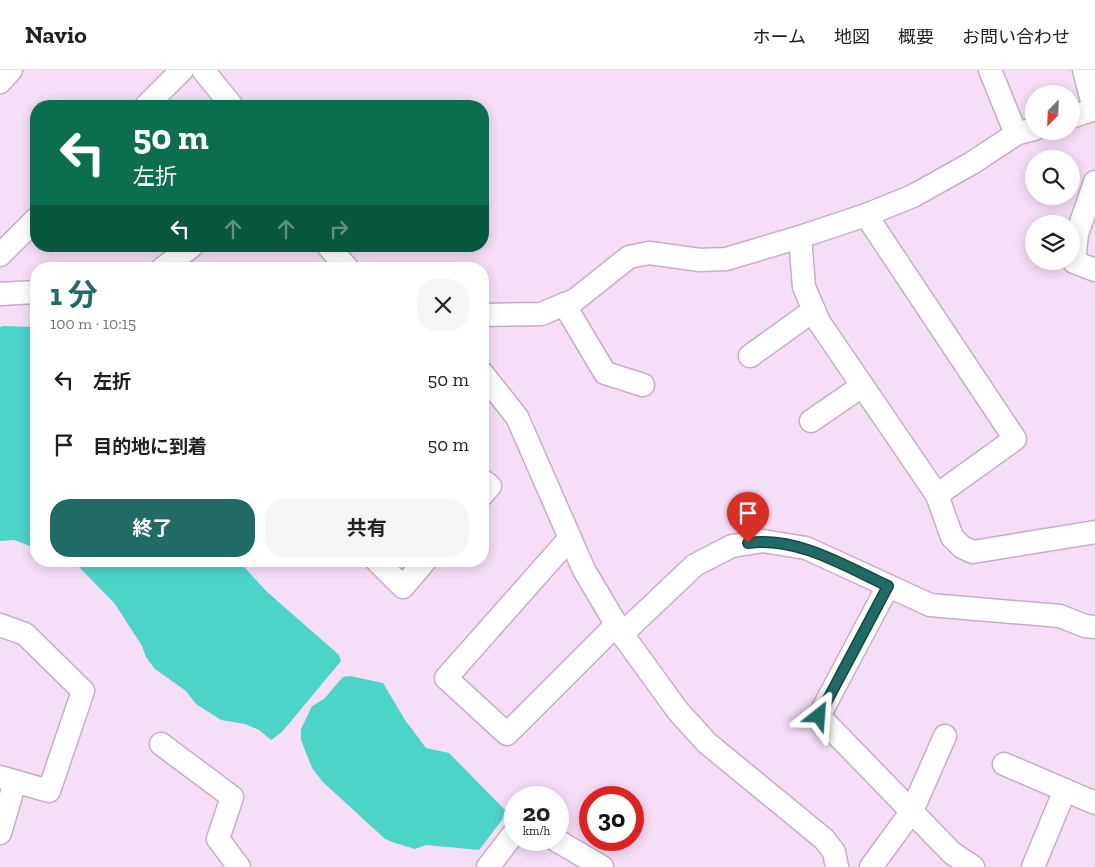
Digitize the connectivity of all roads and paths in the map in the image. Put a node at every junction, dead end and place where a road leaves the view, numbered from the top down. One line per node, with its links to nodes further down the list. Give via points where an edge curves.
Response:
1 (11, 70): 6 (street)
2 (182, 70): 7 (street)
3 (203, 70): 8 (street)
4 (990, 70): 11 (street)
5 (1084, 70): 9 (street)
6 (0, 82)
7 (152, 100)
8 (227, 100)
9 (1095, 109): 10 (street)
10 (1080, 114)
11 (1025, 132): 13 (street, via 913,196)
12 (1095, 182): 21 (street, via 1077,234 1074,262)
13 (866, 215): 15 (street); 32 (street, via 1015,439)
14 (30, 224): 18 (street)
15 (800, 237): 24 (street, via 726,260 649,253 629,257 575,300); 25 (street, via 804,287)
16 (184, 252): 19 (street)
17 (333, 252): 20 (street)
18 (0, 256)
19 (171, 262)
20 (342, 262)
21 (1095, 270)
22 (30, 292): 23 (street)
23 (0, 294)
24 (564, 304): 26 (street, via 541,314); 29 (street, via 604,373)
25 (814, 310): 27 (street); 30 (street)
26 (489, 315)
27 (750, 356)
28 (489, 382): 34 (street, via 518,417)
29 (643, 385)
30 (862, 386): 31 (street); 32 (street)
31 (811, 421)
32 (937, 495): 33 (street, via 952,537 973,552)
33 (1095, 532)
34 (570, 538): 40 (street, via 584,570); 40 (street, via 446,678 507,734)
35 (383, 567): 36 (street, via 403,587)
36 (420, 567)
37 (888, 586): 39 (street, via 930,605 1060,616); 40 (street, via 806,548 763,541 732,546 695,565); 47 (street, via 819,716)
38 (0, 625): 44 (street, via 25,634 83,690 49,791)
39 (1095, 627)
40 (619, 629): 54 (street, via 678,712 707,743 824,839 834,852)
41 (945, 736): 47 (street)
42 (161, 744): 51 (street, via 232,797 218,840)
43 (1004, 764): 45 (street)
44 (7, 780): 48 (street)
45 (1065, 790): 46 (street); 57 (street)
46 (1095, 803)
47 (912, 811): 55 (street); 56 (street, via 952,853)
48 (0, 833)
49 (504, 846): 52 (street)
50 (569, 848): 53 (street)
51 (239, 867)
52 (488, 867)
53 (602, 867)
54 (837, 867)
55 (871, 867)
56 (973, 867)
57 (1033, 867)

